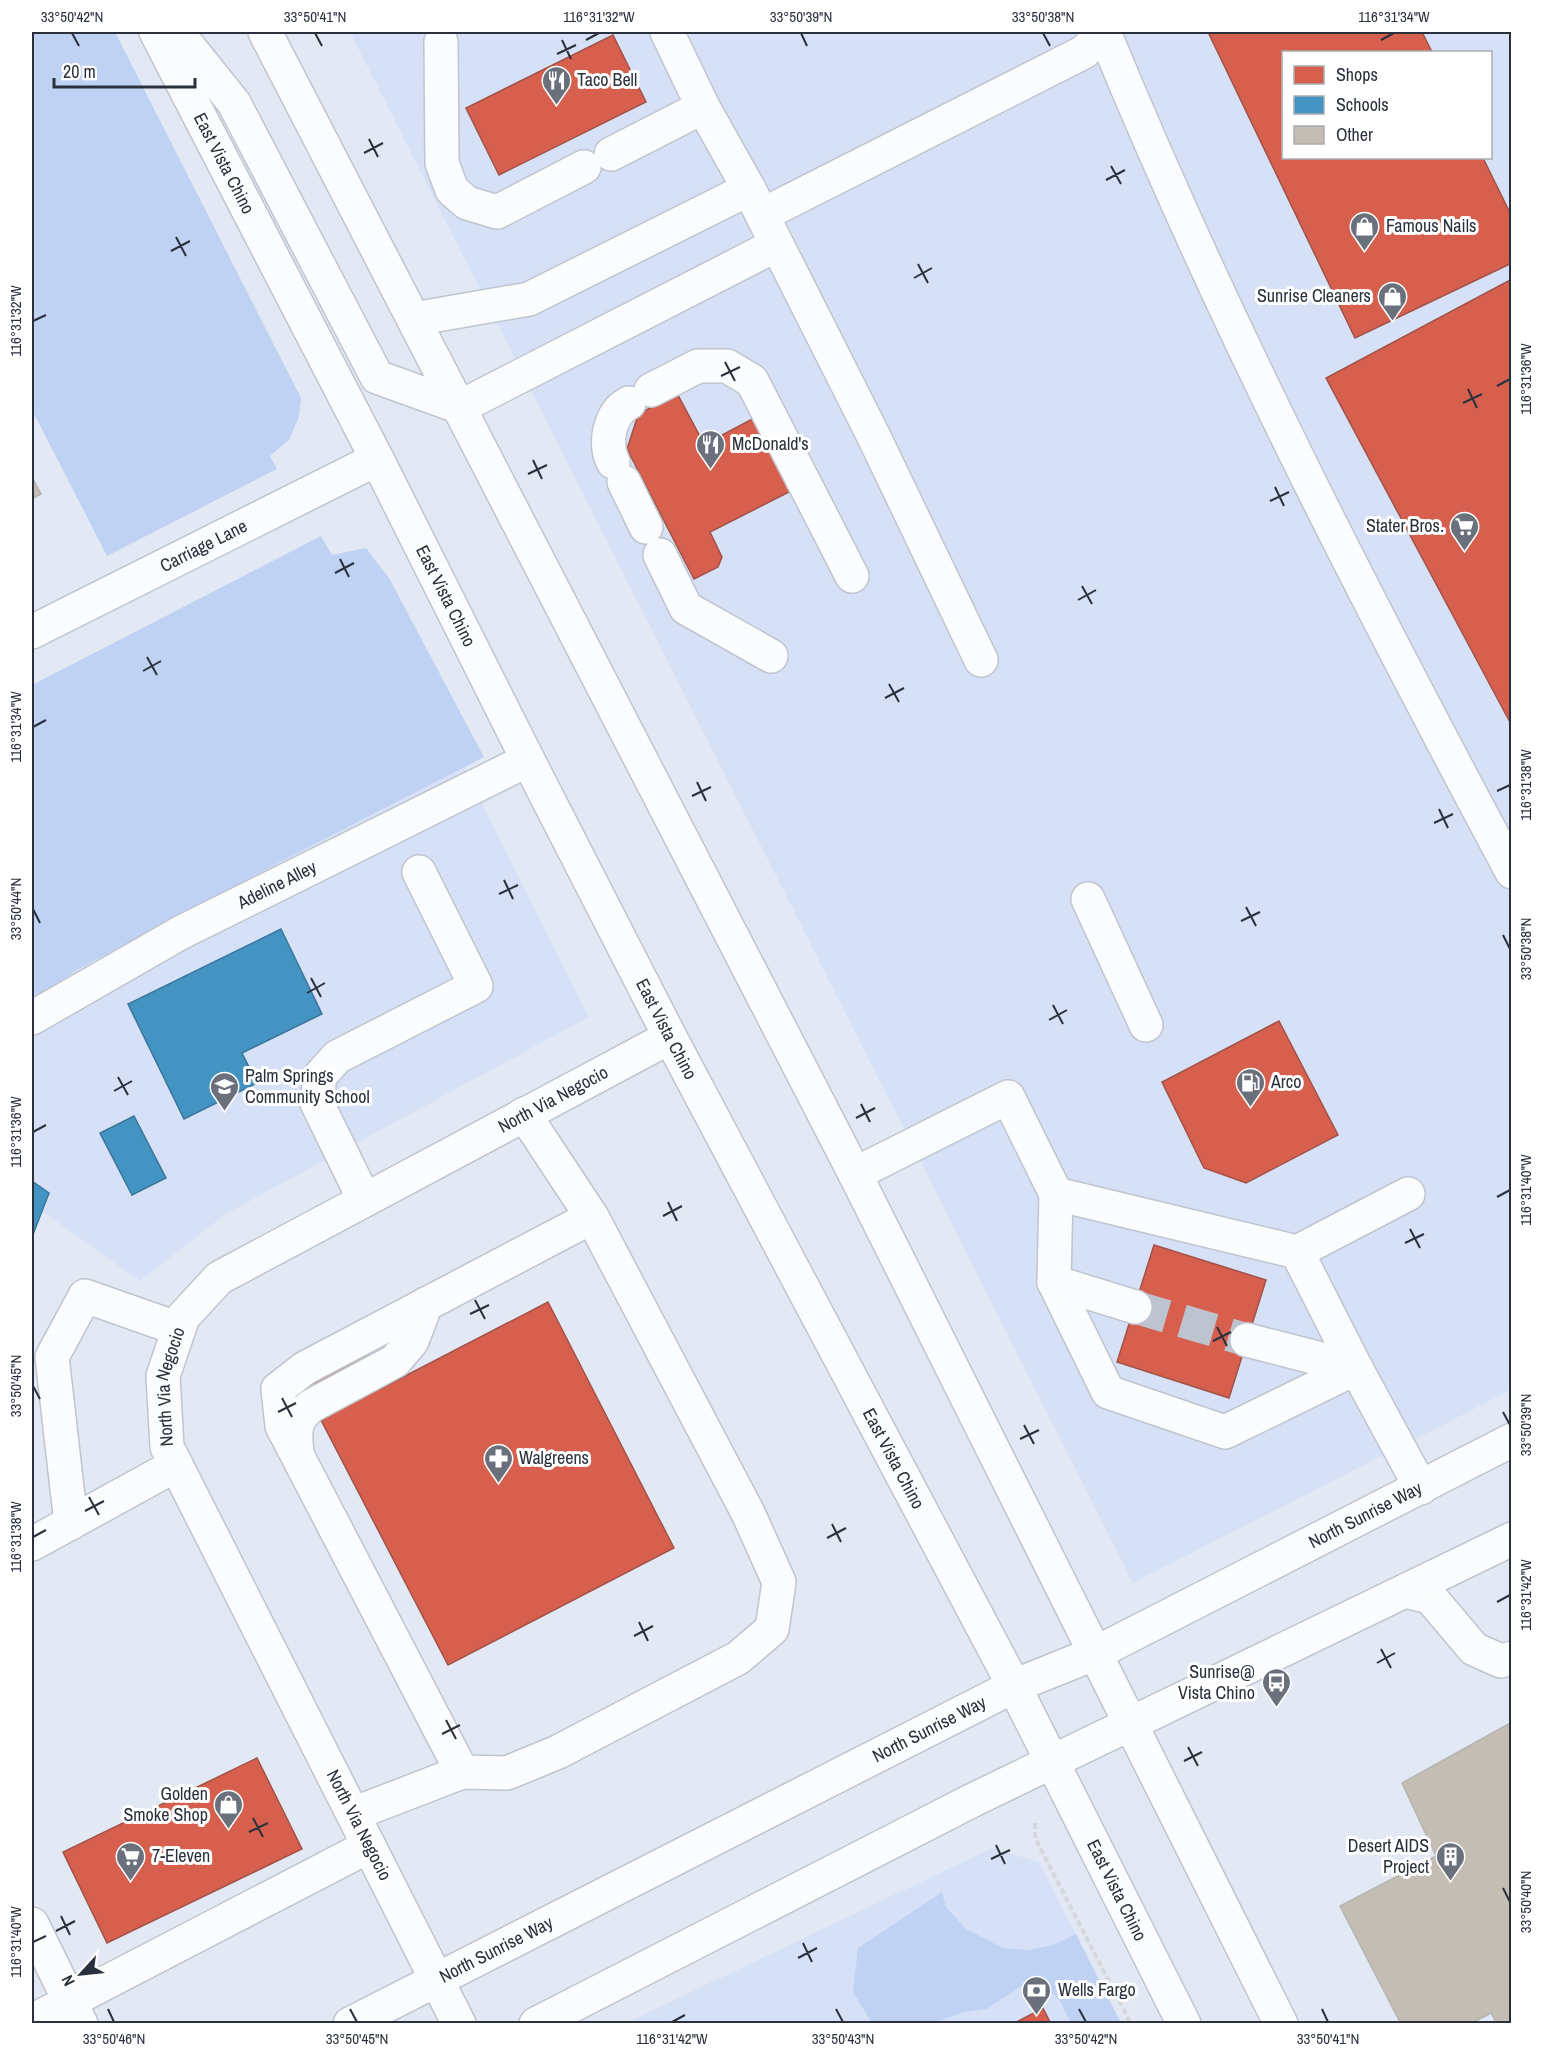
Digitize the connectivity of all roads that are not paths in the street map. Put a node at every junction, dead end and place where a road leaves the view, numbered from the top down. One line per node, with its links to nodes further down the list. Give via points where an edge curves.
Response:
1 (156, 32): 11 (main road, East Vista Chino)
2 (177, 32): 10 (main road, via 234,104 377,377)
3 (265, 32): 9 (main road)
4 (667, 32): 6 (main road)
5 (441, 42): 6 (main road, via 442,163 452,190 466,203 497,212)
6 (703, 107): 7 (main road)
7 (755, 202): 8 (main road); 9 (main road, via 529,299); 18 (main road, via 1084,52 1104,32 1151,147 1287,436)
8 (776, 245): 10 (main road); 15 (main road)
9 (414, 319): 10 (main road)
10 (459, 407): 24 (main road)
11 (377, 459): 13 (main road, Carriage Lane); 16 (main road, East Vista Chino)
12 (852, 576): 14 (main road, via 752,381 727,366 698,366 624,405 610,426 610,455 686,608)
13 (32, 632)
14 (771, 656)
15 (981, 660)
16 (528, 760): 20 (main road, Adeline Alley, via 180,933); 22 (main road, East Vista Chino)
17 (418, 872): 27 (main road, via 476,986 337,1057 320,1076 317,1103)
18 (1512, 872)
19 (1088, 899): 21 (main road)
20 (32, 1018)
21 (1146, 1025)
22 (670, 1036): 23 (main road, North Via Negocio); 44 (main road, East Vista Chino)
23 (524, 1114): 27 (main road, North Via Negocio); 28 (main road)
24 (855, 1174): 25 (main road, via 1008,1097); 42 (main road)
25 (1056, 1194): 29 (main road); 30 (main road)
26 (1408, 1194): 29 (main road)
27 (364, 1199): 32 (main road, North Via Negocio, via 219,1278 183,1317)
28 (592, 1217): 47 (main road, via 305,1368 278,1389 282,1426); 47 (main road, via 779,1582 772,1629 738,1658 558,1752 507,1773)
29 (1297, 1252): 34 (main road)
30 (1054, 1282): 31 (main road); 34 (main road, via 1108,1392 1224,1432)
31 (1135, 1307)
32 (179, 1329): 36 (main road, North Via Negocio, via 163,1376 167,1447); 38 (main road, via 85,1296 52,1357)
33 (1247, 1340): 34 (main road)
34 (1356, 1368): 37 (main road)
35 (1512, 1440): 37 (main road, North Sunrise Way)
36 (176, 1466): 38 (main road); 48 (main road, North Via Negocio)
37 (1421, 1488): 42 (main road, North Sunrise Way)
38 (71, 1523): 40 (main road)
39 (1512, 1539): 41 (main road)
40 (32, 1544)
41 (1405, 1591): 43 (main road, via 1430,1597 1474,1649 1501,1661); 45 (main road)
42 (1096, 1653): 44 (main road, North Sunrise Way); 45 (main road)
43 (1512, 1658)
44 (1014, 1686): 46 (main road, East Vista Chino); 51 (main road, North Sunrise Way)
45 (1130, 1725): 46 (main road); 58 (main road)
46 (1052, 1762): 56 (main road); 57 (main road, East Vista Chino)
47 (462, 1772): 48 (main road)
48 (353, 1814): 49 (main road, North Via Negocio)
49 (369, 1846): 51 (main road, North Via Negocio); 52 (main road)
50 (32, 1924): 52 (main road)
51 (438, 1980): 54 (main road, North Sunrise Way); 55 (main road, North Via Negocio)
52 (75, 2012): 53 (main road)
53 (32, 2021)
54 (350, 2024)
55 (459, 2024)
56 (536, 2024)
57 (1184, 2024)
58 (1281, 2024)

